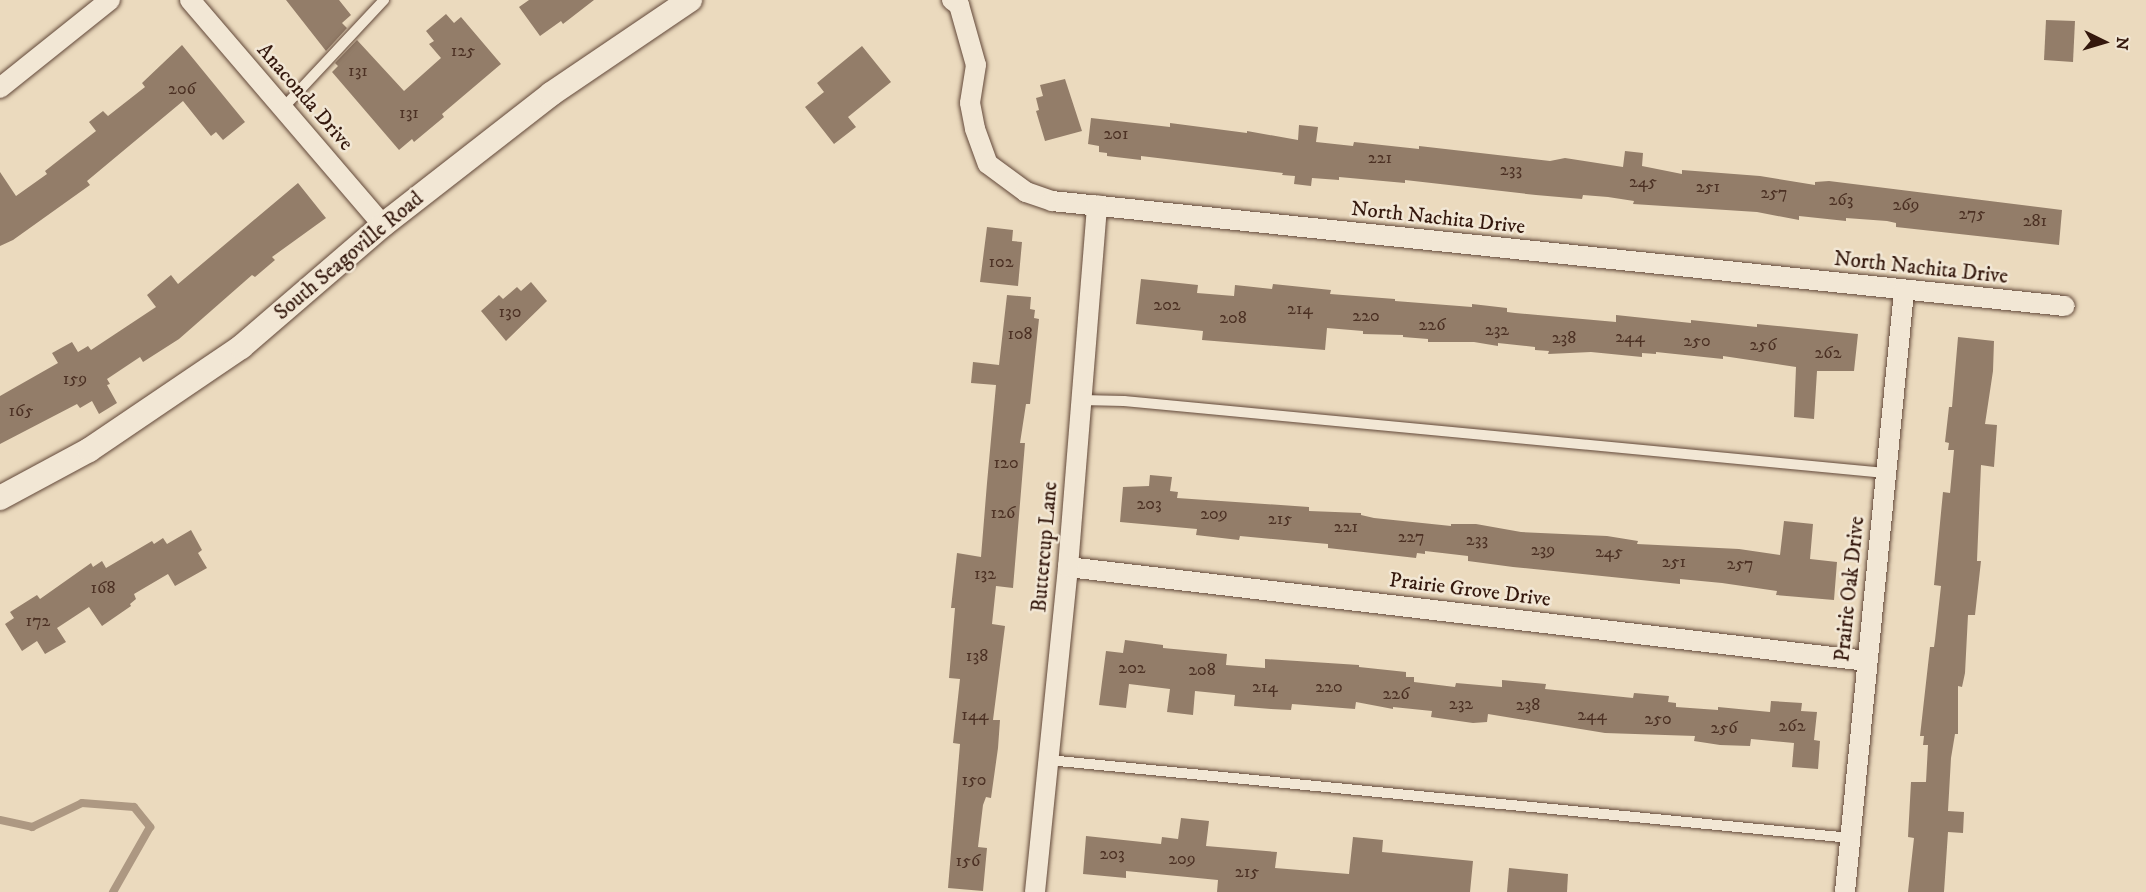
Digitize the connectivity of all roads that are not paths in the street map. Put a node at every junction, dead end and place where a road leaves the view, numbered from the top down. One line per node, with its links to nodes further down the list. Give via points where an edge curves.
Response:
1 (110, 0): 6 (street)
2 (190, 0): 7 (street, Anaconda Drive)
3 (384, 0): 7 (lane)
4 (690, 0): 9 (street, South Seagoville Road, via 551,94)
5 (952, 0): 8 (street, North Nachita Drive, via 959,5 976,65 970,103 988,164 1026,192 1052,201)
6 (0, 88)
7 (283, 108): 9 (street, Anaconda Drive)
8 (1096, 205): 10 (street, North Nachita Drive); 12 (street, Buttercup Lane)
9 (383, 225): 14 (street, South Seagoville Road, via 241,347 89,450)
10 (1904, 291): 11 (street, North Nachita Drive); 13 (street, Prairie Oak Drive)
11 (2065, 306)
12 (1081, 400): 13 (lane); 15 (street, Buttercup Lane)
13 (1886, 473): 16 (street, Prairie Oak Drive)
14 (0, 498)
15 (1068, 567): 16 (street, Prairie Grove Drive); 17 (street, Buttercup Lane)
16 (1867, 661): 18 (street, Prairie Oak Drive)
17 (1048, 760): 18 (lane); 19 (street, Buttercup Lane)
18 (1850, 838): 20 (street, Prairie Oak Drive)
19 (1035, 892)
20 (1845, 892)

